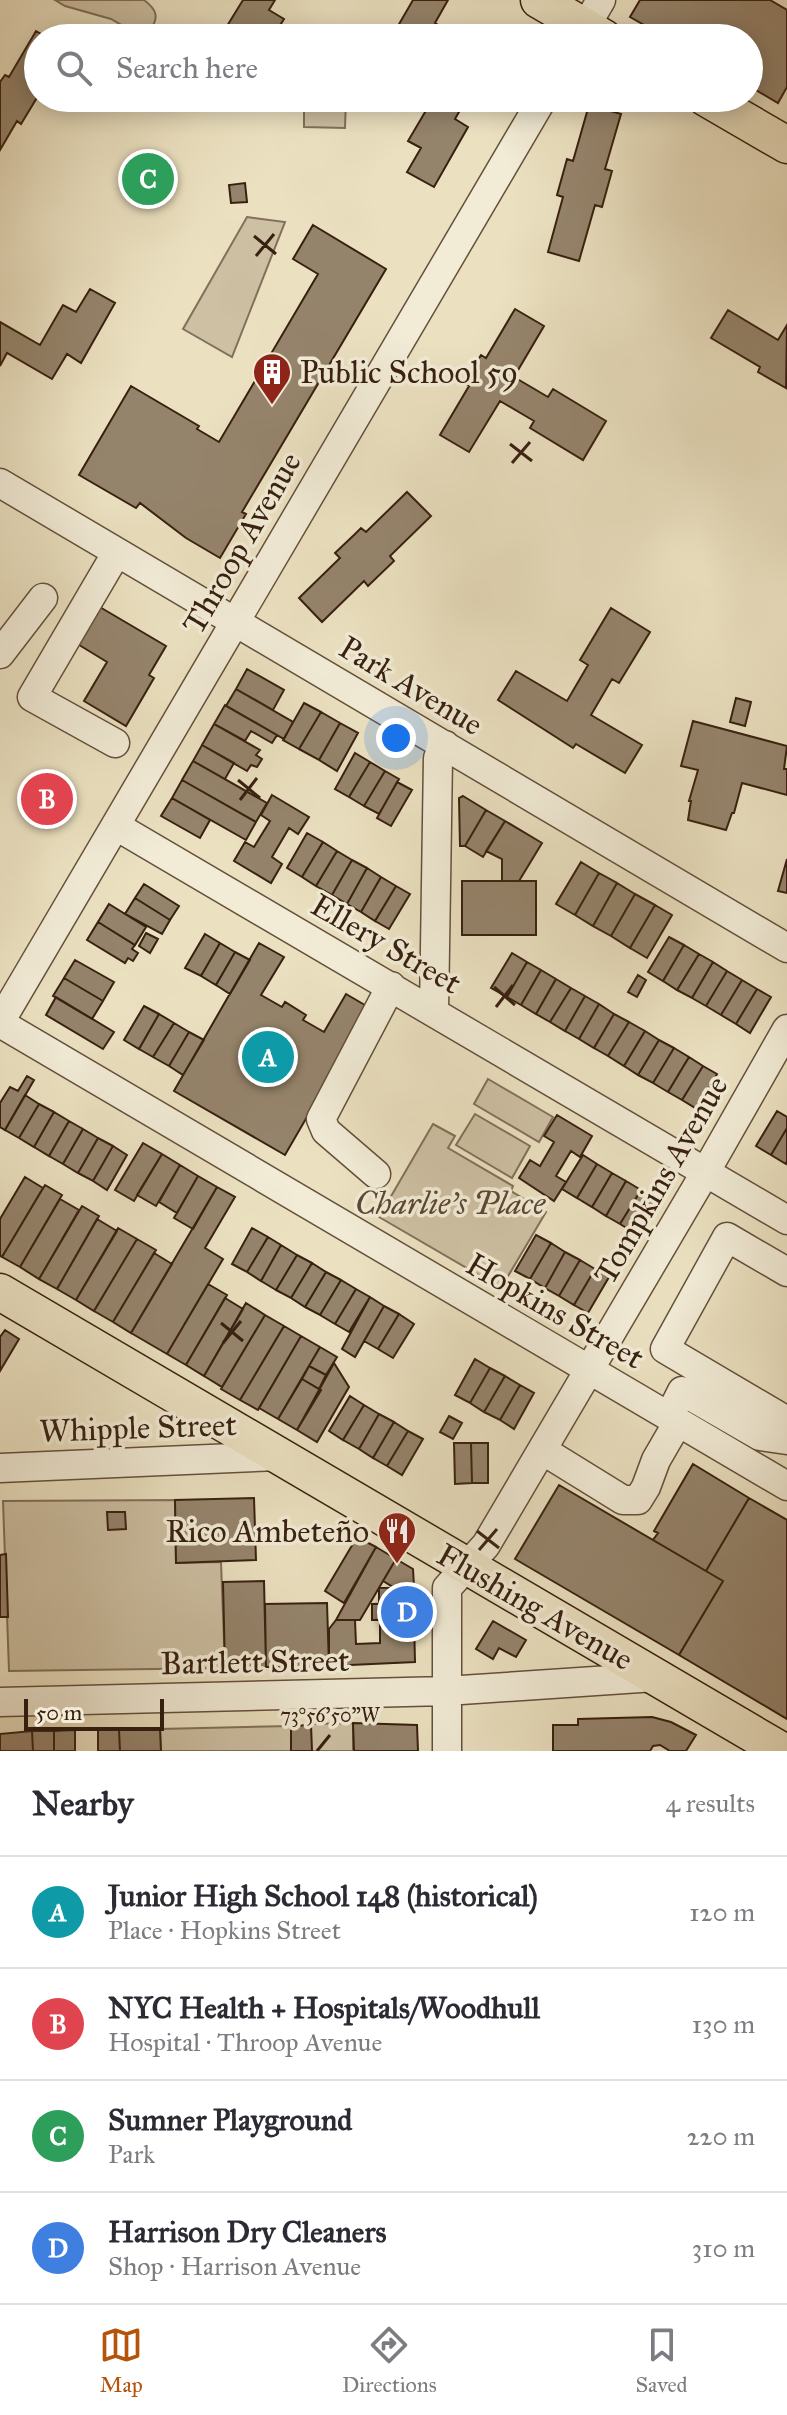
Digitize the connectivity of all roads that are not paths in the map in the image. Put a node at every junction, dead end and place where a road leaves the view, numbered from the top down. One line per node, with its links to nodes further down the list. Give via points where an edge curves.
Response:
1 (539, 0): 2 (main road)
2 (588, 24)
3 (535, 112): 9 (street, Throop Avenue)
4 (730, 112): 5 (main road)
5 (787, 145)
6 (0, 483): 7 (street, Park Avenue)
7 (117, 552): 9 (street, Park Avenue); 11 (street, via 32,697)
8 (43, 598): 10 (street)
9 (236, 622): 12 (street, Park Avenue); 13 (street, Throop Avenue)
10 (0, 654)
11 (115, 743)
12 (445, 745): 14 (street, Park Avenue); 16 (street, via 438,758)
13 (116, 826): 15 (street, Ellery Street); 17 (street, Throop Avenue)
14 (787, 948)
15 (391, 986): 16 (street, Ellery Street); 20 (street, via 321,1119 326,1131)
16 (434, 1011): 19 (street, Ellery Street)
17 (0, 1023): 24 (street, Hopkins Street)
18 (787, 1029): 19 (street, Tompkins Avenue)
19 (705, 1173): 21 (street, Ellery Street); 24 (street, Tompkins Avenue)
20 (376, 1174)
21 (787, 1220)
22 (787, 1272): 26 (street, via 727,1237 665,1349)
23 (0, 1292): 29 (main road, Flushing Avenue)
24 (589, 1370): 25 (street, Hopkins Street); 28 (street, Tompkins Avenue)
25 (673, 1420): 27 (street, via 682,1391); 28 (street, via 638,1500 623,1500); 30 (street, Hopkins Street)
26 (787, 1421)
27 (774, 1438): 30 (street)
28 (542, 1450): 33 (street, Tompkins Avenue, via 486,1545)
29 (279, 1456): 31 (street, Whipple Street); 33 (main road, Flushing Avenue)
30 (744, 1461): 32 (street, Hopkins Street)
31 (0, 1468)
32 (787, 1486)
33 (466, 1567): 34 (main road, Flushing Avenue); 35 (street, Tompkins Avenue, via 447,1588)
34 (655, 1677): 35 (street, Bartlett Street); 38 (main road, Flushing Avenue)
35 (446, 1691): 36 (street, Bartlett Street); 37 (street, Tompkins Avenue)
36 (0, 1702)
37 (447, 1751)
38 (782, 1751)

